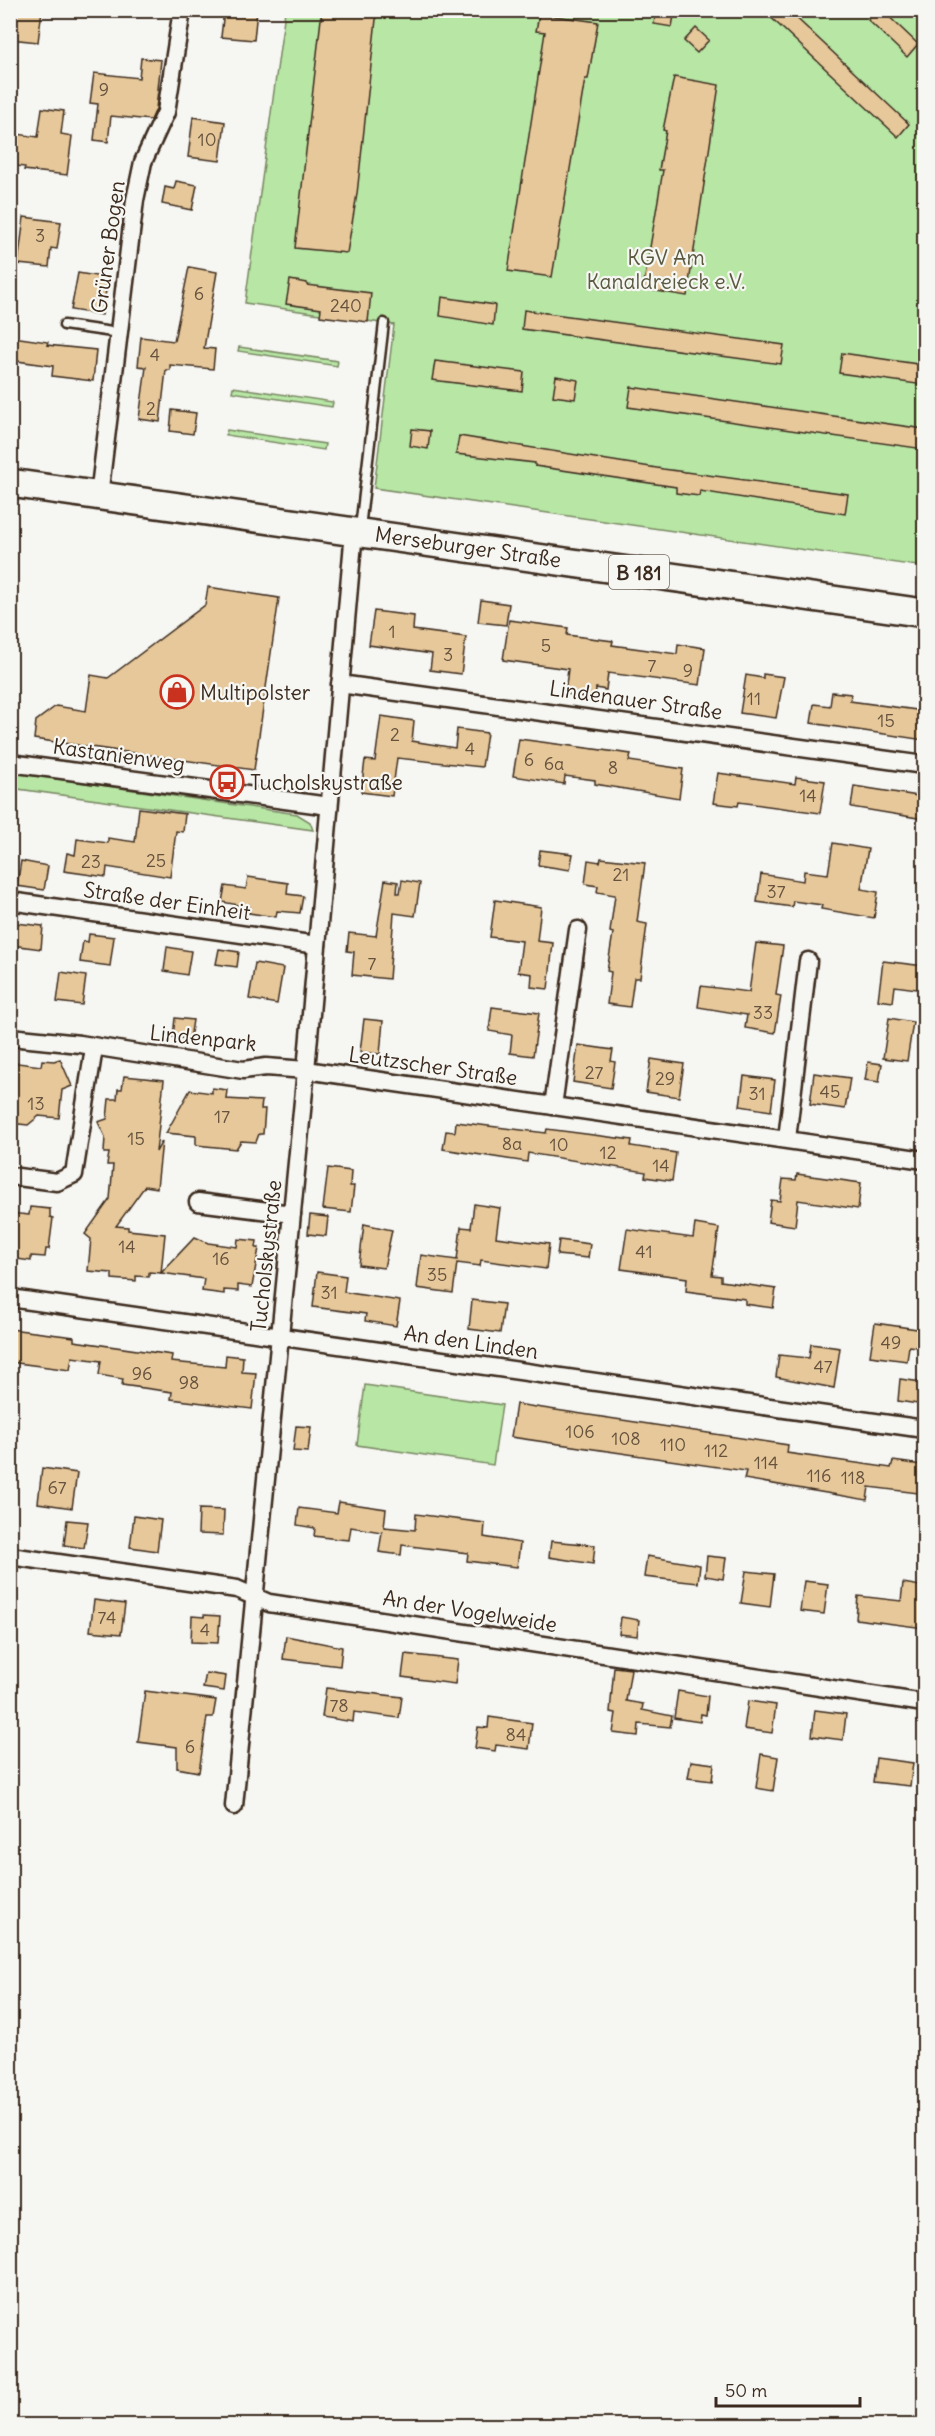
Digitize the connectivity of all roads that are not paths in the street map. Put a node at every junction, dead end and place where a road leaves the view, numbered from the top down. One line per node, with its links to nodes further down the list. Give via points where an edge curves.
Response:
1 (182, 10): 4 (street, Grüner Bogen, via 166,112 143,162 135,200)
2 (384, 323): 7 (lane)
3 (64, 325): 4 (lane)
4 (118, 333): 6 (street, Grüner Bogen)
5 (10, 483): 6 (main road, Merseburger Straße / B 181)
6 (99, 496): 7 (main road, Merseburger Straße / B 181)
7 (357, 531): 8 (main road, Merseburger Straße / B 181); 9 (street, Tucholskystraße)
8 (924, 613)
9 (340, 684): 11 (street, Lindenauer Straße); 12 (street, Tucholskystraße)
10 (10, 763): 12 (street, Kastanienweg)
11 (924, 765)
12 (329, 806): 15 (street, Tucholskystraße)
13 (10, 901): 15 (street, Straße der Einheit)
14 (578, 930): 20 (street)
15 (317, 945): 19 (street, Tucholskystraße)
16 (808, 961): 21 (street)
17 (10, 1037): 18 (street, Lindenpark)
18 (94, 1048): 19 (street, Lindenpark, via 243,1070); 23 (street, via 74,1174 57,1182)
19 (306, 1070): 20 (street, Leutzscher Straße); 25 (street, Tucholskystraße)
20 (553, 1106): 21 (street, Leutzscher Straße)
21 (787, 1139): 22 (street, Leutzscher Straße)
22 (924, 1160)
23 (10, 1176)
24 (198, 1202): 25 (street)
25 (292, 1214): 27 (street, Tucholskystraße)
26 (10, 1298): 27 (street, An den Linden)
27 (280, 1338): 28 (street, An den Linden); 30 (street, Tucholskystraße)
28 (924, 1429)
29 (10, 1556): 30 (street, An der Vogelweide, via 237,1589)
30 (252, 1596): 31 (street, An der Vogelweide, via 269,1603); 32 (street, Tucholskystraße)
31 (924, 1703)
32 (234, 1806)

